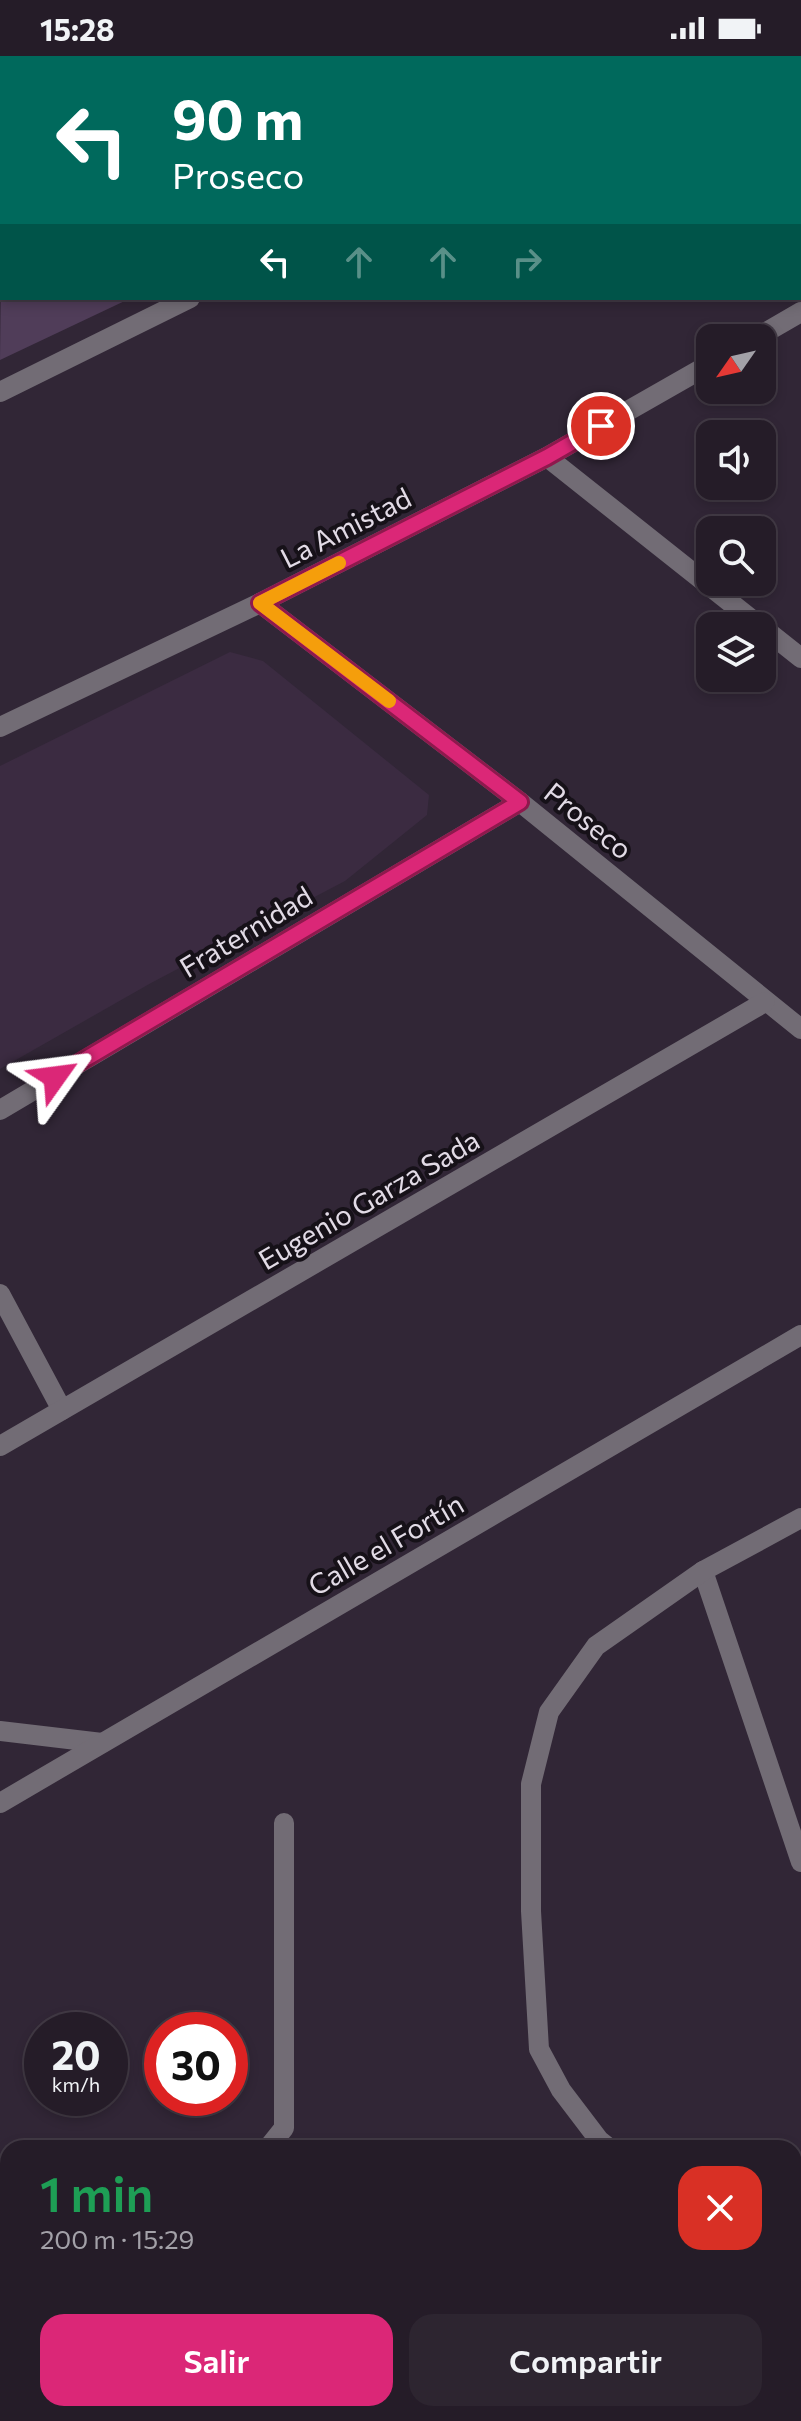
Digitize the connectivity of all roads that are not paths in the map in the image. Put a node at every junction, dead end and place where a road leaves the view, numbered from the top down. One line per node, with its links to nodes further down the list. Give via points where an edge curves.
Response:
1 (186, 300): 5 (street)
2 (801, 310): 3 (street)
3 (776, 326)
4 (696, 372): 6 (street, La Amistad)
5 (0, 392)
6 (547, 457): 7 (street, La Amistad); 8 (street)
7 (260, 603): 11 (street, La Amistad); 12 (street, Proseco)
8 (742, 612)
9 (776, 639): 10 (street)
10 (801, 658)
11 (0, 727)
12 (520, 802): 13 (street, Proseco); 15 (street, Fraternidad)
13 (765, 1002): 14 (street, Proseco); 18 (street, Eugenio Garza Sada)
14 (801, 1029)
15 (0, 1110)
16 (0, 1294): 18 (street)
17 (801, 1335): 23 (street, Calle el Fortín)
18 (62, 1410): 19 (street, Eugenio Garza Sada)
19 (0, 1446)
20 (801, 1518): 21 (street)
21 (703, 1571): 26 (street); 28 (street, via 596,1646 549,1712 531,1784 539,2049 561,2090)
22 (0, 1731): 23 (street)
23 (102, 1743): 24 (street, Calle el Fortín)
24 (0, 1803)
25 (284, 1823): 27 (street, via 284,2128)
26 (801, 1862)
27 (274, 2140)
28 (599, 2140)

